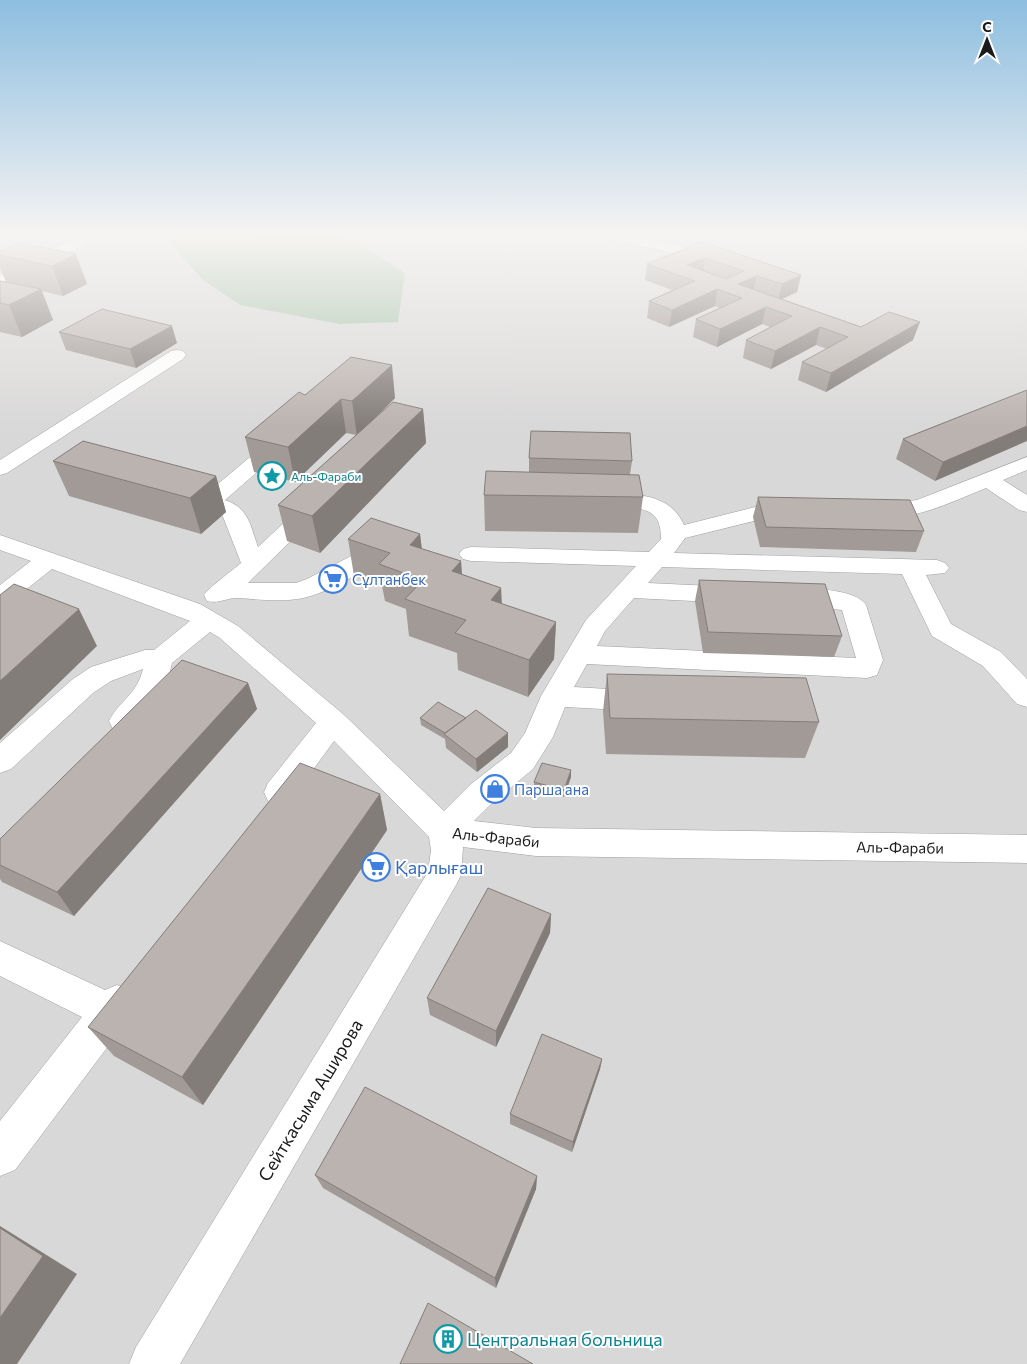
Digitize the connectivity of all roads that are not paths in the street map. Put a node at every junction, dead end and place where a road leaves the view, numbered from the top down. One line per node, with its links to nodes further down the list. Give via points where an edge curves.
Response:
1 (177, 355): 4 (street)
2 (296, 429): 9 (street)
3 (1027, 463): 5 (street)
4 (0, 469)
5 (988, 480): 10 (street); 12 (street, via 923,506 902,510)
6 (165, 489): 9 (street)
7 (330, 492): 19 (street)
8 (581, 499): 13 (street, via 648,501 662,509 670,519)
9 (209, 503): 19 (street, via 230,509 235,515)
10 (1027, 505)
11 (810, 506): 13 (street, via 764,510)
12 (856, 508)
13 (674, 534): 18 (street, via 673,540)
14 (0, 542): 17 (street, Аль-Фараби)
15 (410, 545): 22 (street, via 386,547 316,585 297,591)
16 (471, 554): 18 (street)
17 (50, 559): 24 (street); 25 (street, Аль-Фараби)
18 (654, 560): 20 (street); 23 (street)
19 (253, 564): 22 (street)
20 (910, 567): 21 (street); 29 (street, via 942,630 992,659)
21 (937, 568)
22 (226, 590): 25 (street)
23 (626, 590): 26 (street); 26 (street, via 842,600 853,605 870,660 867,668)
24 (0, 597)
25 (199, 615): 27 (street); 31 (street, Аль-Фараби, via 229,632)
26 (569, 658): 28 (street)
27 (160, 659): 32 (street, via 146,697); 33 (street, via 145,659 101,674 83,686)
28 (555, 696): 30 (street); 35 (street, via 538,737 522,761 482,793)
29 (1027, 697)
30 (671, 702)
31 (333, 722): 34 (street); 35 (street, Аль-Фараби)
32 (106, 738)
33 (0, 761)
34 (261, 816)
35 (444, 831): 36 (street, Аль-Фараби, via 536,842); 41 (street, Сейткасыма Аширова, via 447,850 444,875)
36 (1027, 849)
37 (0, 958): 39 (street)
38 (135, 980): 39 (street)
39 (110, 1012): 40 (street)
40 (0, 1155)
41 (153, 1364)

